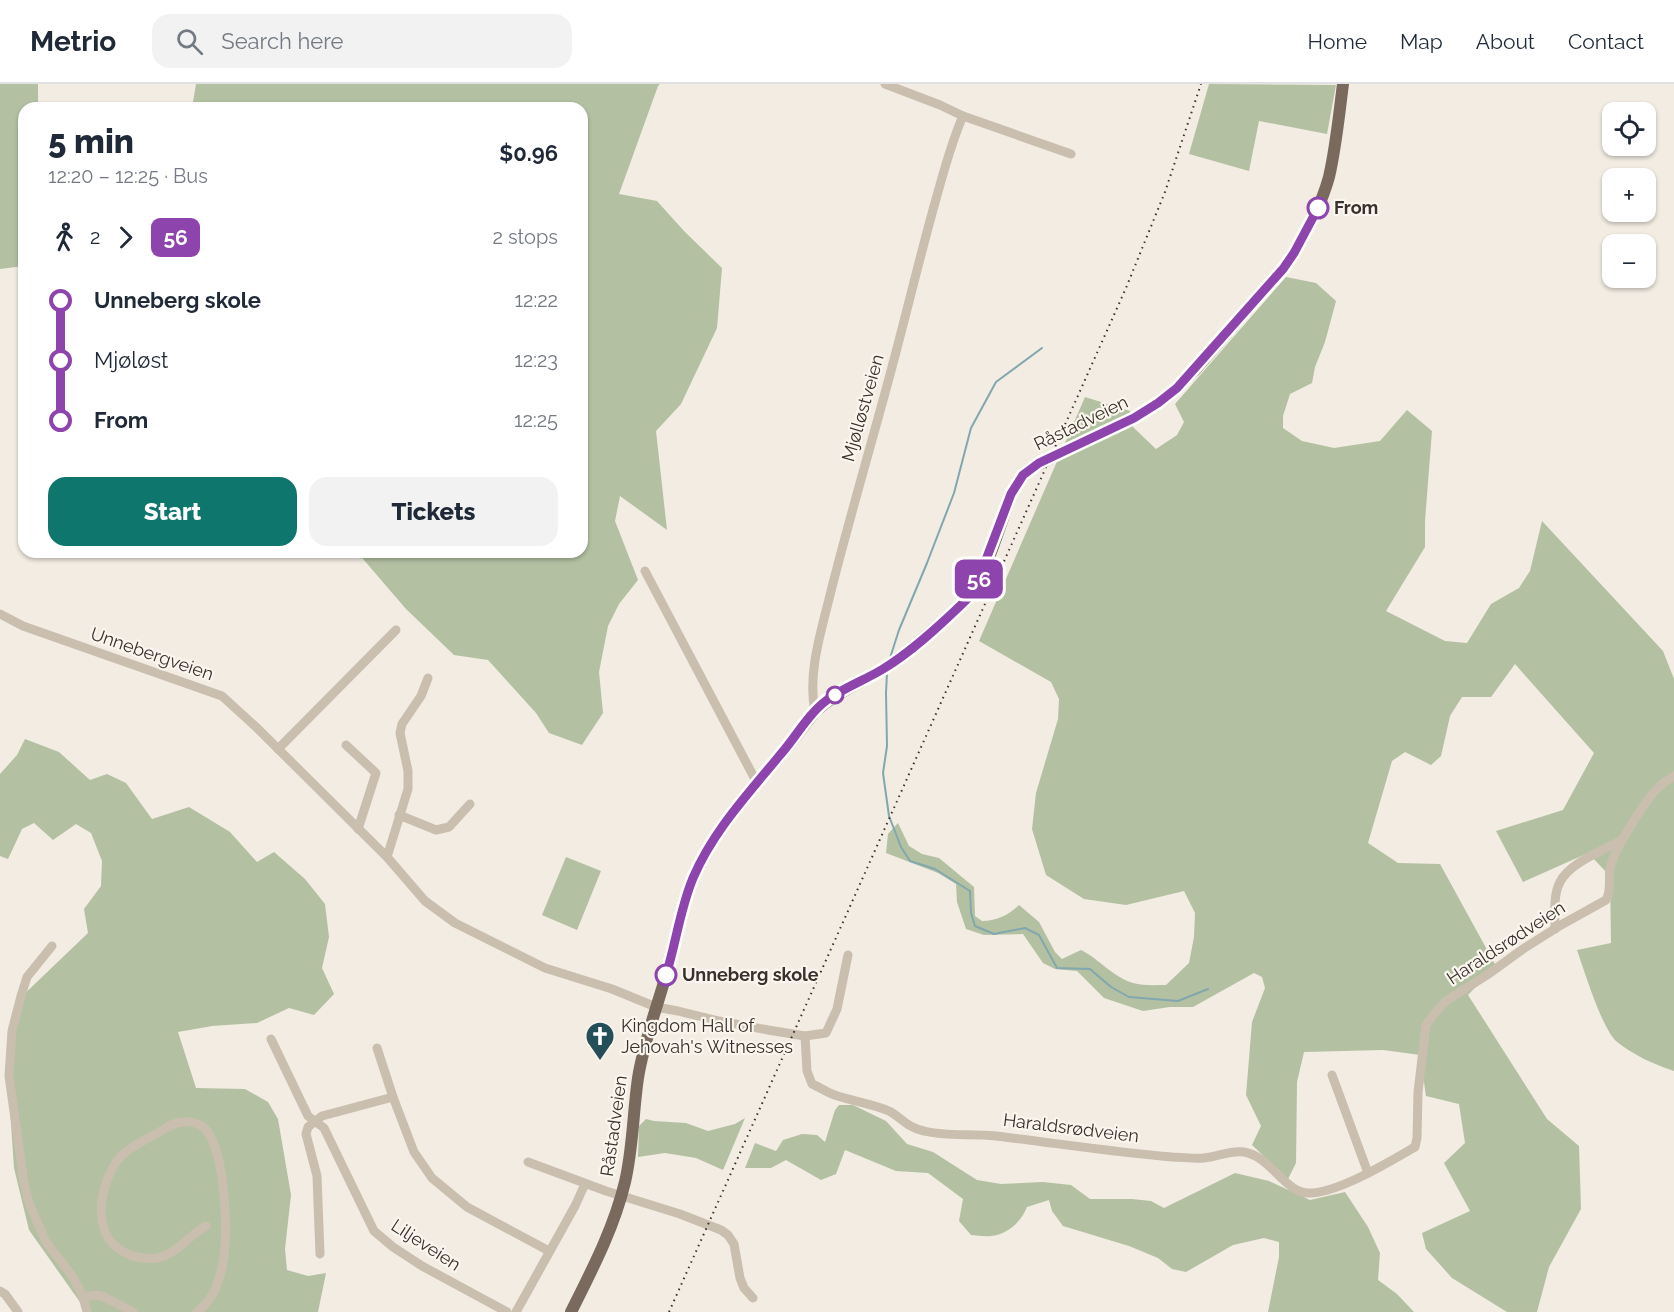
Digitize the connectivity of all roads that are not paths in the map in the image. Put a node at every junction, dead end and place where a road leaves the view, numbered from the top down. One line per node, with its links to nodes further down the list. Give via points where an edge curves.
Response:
1 (885, 84): 3 (street)
2 (1343, 84): 9 (main road, Råstadveien, bridge, via 1335,149 1324,192 1283,269 1177,388 1134,418 1030,469 1011,494 969,597 897,660 840,691)
3 (963, 116): 4 (street); 9 (street, Mjølløstveien, via 929,223 833,584 813,677)
4 (1071, 154)
5 (645, 571): 13 (street)
6 (0, 614): 11 (street, Unnebergveien, via 23,626 222,696)
7 (396, 630): 11 (street)
8 (428, 678): 15 (street, via 400,733 408,789)
9 (814, 712): 13 (main road, Råstadveien)
10 (346, 745): 16 (street, via 376,773)
11 (278, 749): 16 (street, Unnebergveien)
12 (1674, 776): 17 (street, Haraldsrødveien, via 1658,788)
13 (757, 783): 22 (main road, Råstadveien, via 718,833 693,878)
14 (470, 804): 15 (street, via 449,827 436,830)
15 (399, 815): 18 (street)
16 (358, 829): 18 (street, Unnebergveien)
17 (1622, 840): 19 (street, Haraldsrødveien, via 1610,869 1610,894 1606,900); 19 (street, via 1565,874 1556,892)
18 (387, 857): 22 (street, Unnebergveien, via 425,901 455,923 545,968)
19 (1555, 929): 30 (street, Haraldsrødveien, via 1446,1001 1435,1013 1426,1025 1415,1146)
20 (52, 946): 37 (street, via 24,986 12,1031 9,1076 29,1203 46,1242 73,1277)
21 (848, 955): 23 (street, via 837,1009 826,1033)
22 (656, 1007): 23 (street); 32 (main road, Råstadveien, via 642,1054)
23 (805, 1036): 30 (street, Haraldsrødveien, via 807,1071 812,1084 890,1112 910,1127 925,1131 1171,1156 1203,1158 1246,1152 1281,1176 1288,1186 1306,1194 1329,1190)
24 (271, 1039): 28 (street, Liljeveien, via 308,1116)
25 (377, 1048): 27 (street)
26 (1332, 1075): 30 (street)
27 (393, 1097): 28 (street, via 322,1116); 34 (street, via 414,1152 432,1178 467,1207)
28 (315, 1122): 35 (street, via 306,1134 317,1176); 43 (street, Liljeveien, via 324,1128 366,1217 382,1239 422,1266)
29 (528, 1162): 31 (street)
30 (1368, 1173)
31 (585, 1184): 32 (street); 34 (street)
32 (621, 1196): 38 (street, via 689,1217 728,1235 734,1244 740,1278); 45 (main road, Råstadveien, via 602,1248)
33 (206, 1226): 42 (street, via 157,1258 123,1252 105,1233 102,1205 107,1178 118,1160 135,1146 178,1122 193,1122 207,1131 223,1179 225,1247 217,1286)
34 (549, 1251): 44 (street)
35 (320, 1254)
36 (0, 1291): 39 (street)
37 (82, 1297): 40 (street); 41 (street, via 99,1295)
38 (753, 1298)
39 (18, 1312)
40 (87, 1312)
41 (133, 1312)
42 (197, 1312)
43 (507, 1312)
44 (516, 1312)
45 (571, 1312)

